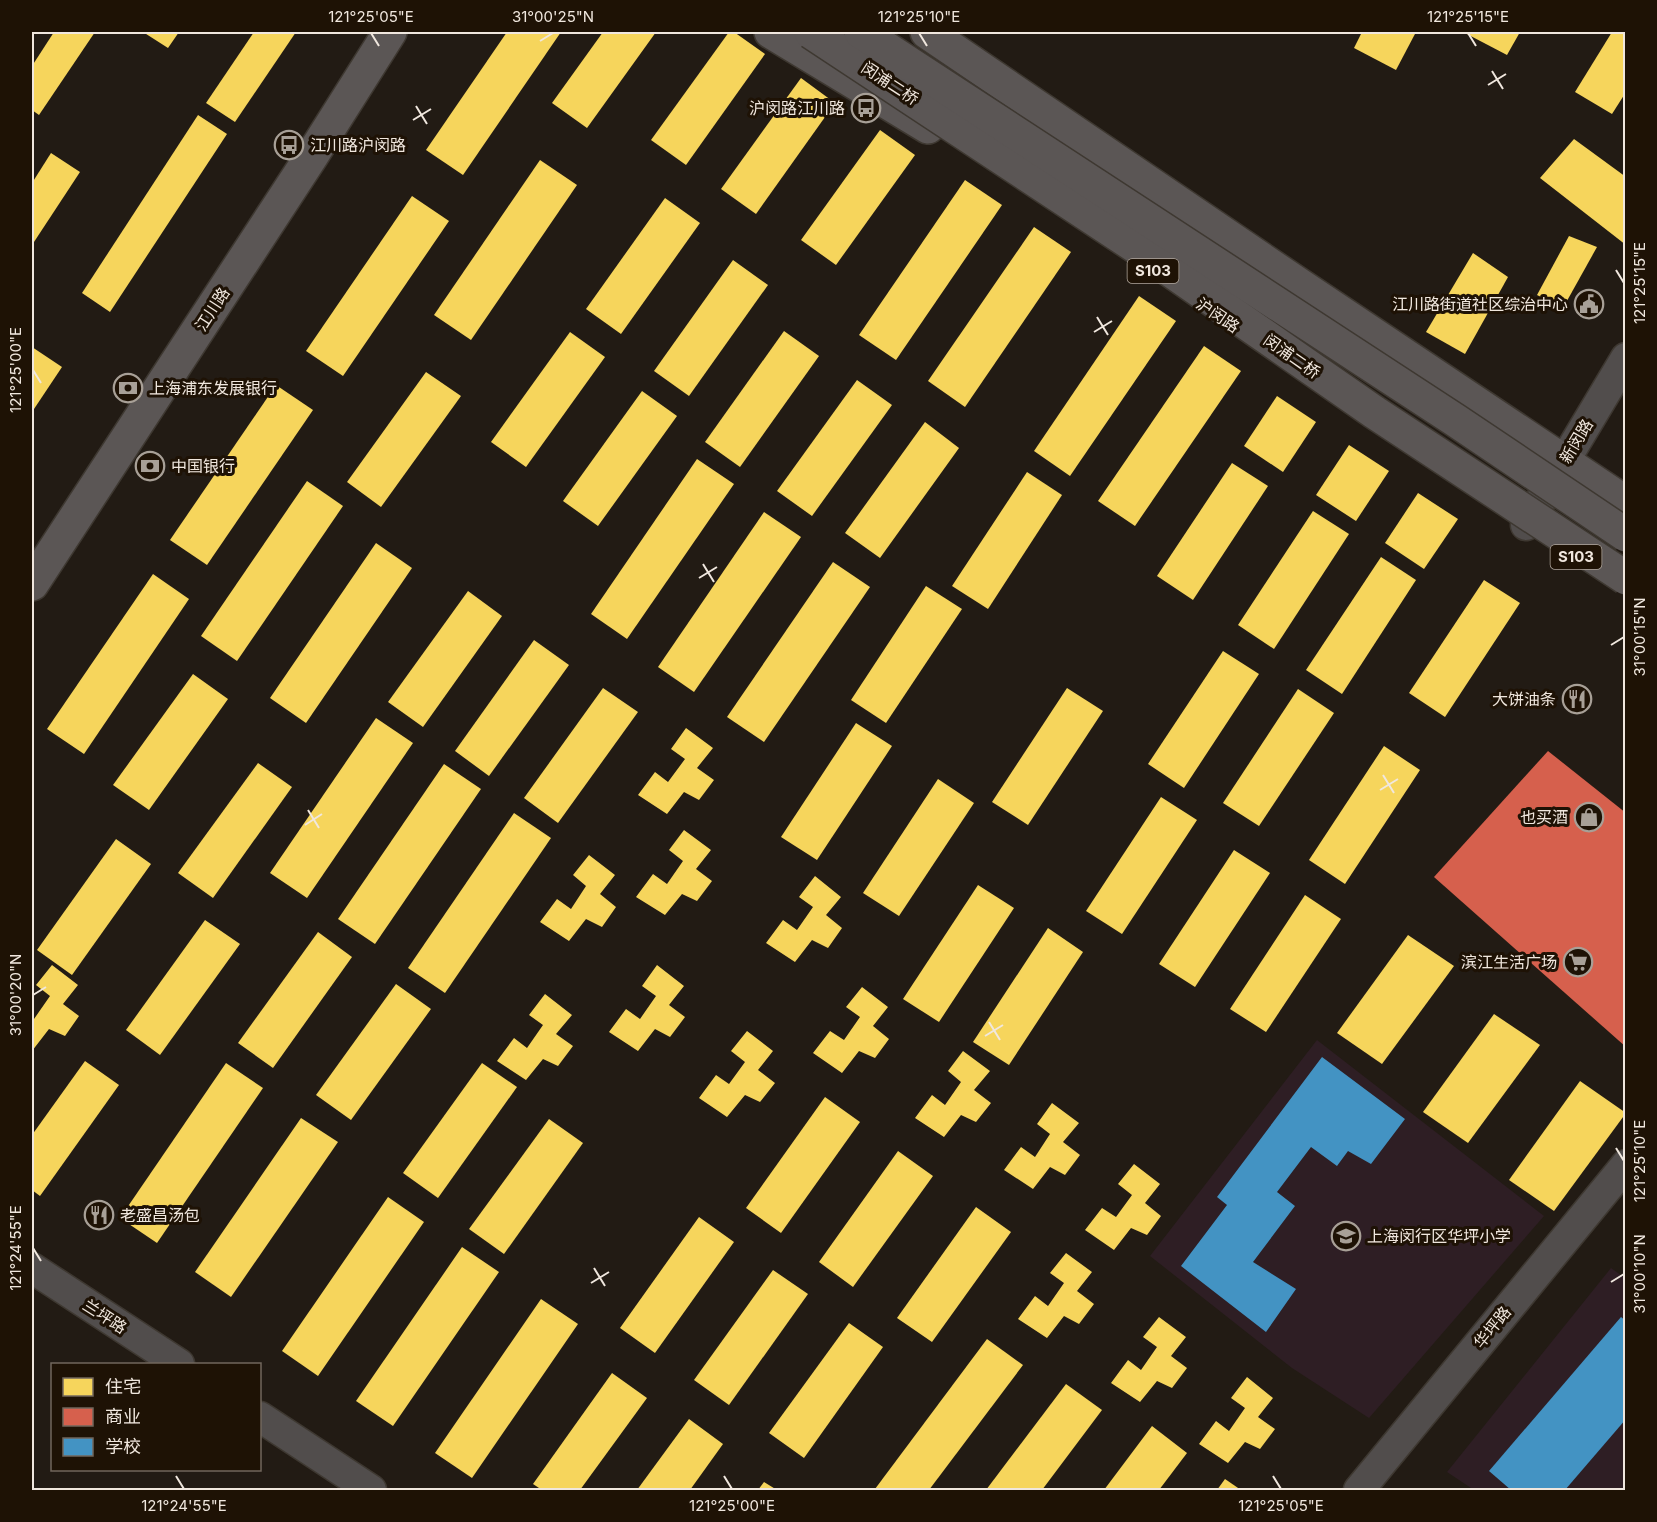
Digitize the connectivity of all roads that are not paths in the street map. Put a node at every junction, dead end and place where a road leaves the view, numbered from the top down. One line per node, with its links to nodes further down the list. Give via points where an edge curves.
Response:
1 (390, 32): 12 (main road, 江川路)
2 (771, 32): 9 (main road, 沪闵路 / S103, via 1125,252)
3 (811, 32): 11 (main road, 闵浦二桥, bridge)
4 (861, 32): 10 (main road, 闵浦二桥, bridge)
5 (927, 32): 7 (main road)
6 (1626, 358): 7 (street, 新闵路)
7 (1564, 463): 8 (main road); 9 (street, 新闵路)
8 (1626, 503)
9 (1526, 525): 13 (main road, 沪闵路 / S103)
10 (1626, 535)
11 (1626, 578)
12 (32, 584)
13 (1626, 591)
14 (1626, 1165): 19 (street, 华坪路)
15 (32, 1268): 16 (street, 兰坪路)
16 (176, 1363)
17 (261, 1419): 18 (street)
18 (371, 1491)
19 (1359, 1491)

